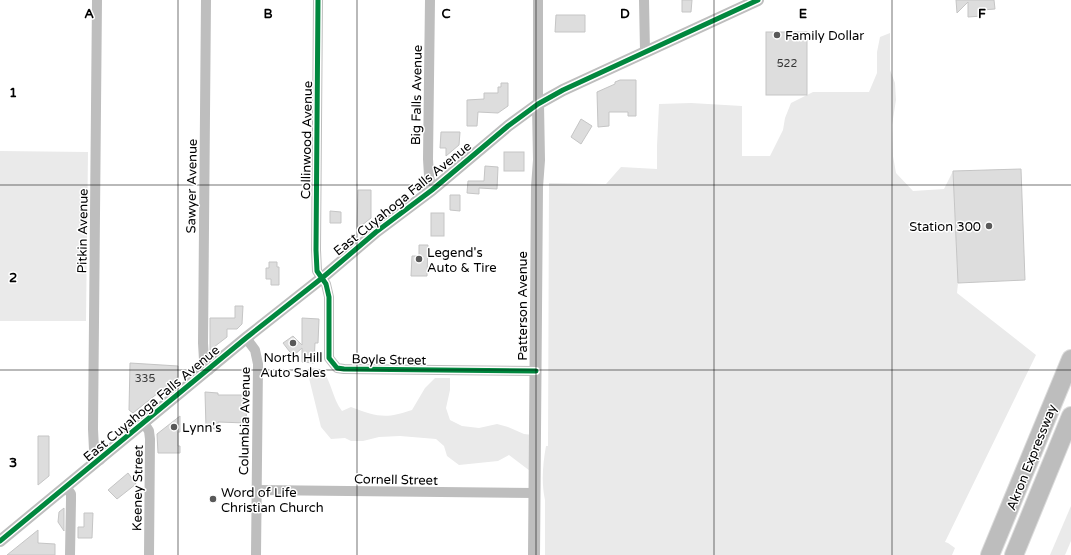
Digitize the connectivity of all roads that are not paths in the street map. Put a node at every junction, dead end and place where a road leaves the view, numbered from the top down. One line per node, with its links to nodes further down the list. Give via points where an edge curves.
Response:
1 (97, 0): 18 (street, Pitkin Avenue, via 93,429 94,450)
2 (206, 0): 14 (street, Sawyer Avenue, via 203,343 204,360)
3 (318, 0): 11 (street, Collinwood Avenue, via 316,250 317,272)
4 (430, 0): 10 (street, Big Falls Avenue, via 428,176)
5 (538, 0): 9 (street)
6 (644, 0): 8 (street)
7 (752, 1): 8 (street, East Cuyahoga Falls Avenue)
8 (645, 51): 9 (street, East Cuyahoga Falls Avenue)
9 (538, 104): 10 (street, East Cuyahoga Falls Avenue); 15 (street, Patterson Avenue)
10 (432, 190): 11 (street, East Cuyahoga Falls Avenue, via 376,232)
11 (322, 278): 12 (street, East Cuyahoga Falls Avenue); 15 (street, Boyle Street, via 329,297 329,358 337,368)
12 (246, 338): 14 (street, East Cuyahoga Falls Avenue); 20 (street, Columbia Avenue, via 255,350 258,364)
13 (1071, 359): 27 (highway, Akron Expressway)
14 (208, 370): 17 (street, East Cuyahoga Falls Avenue)
15 (536, 371): 21 (street, Patterson Avenue)
16 (1071, 416): 28 (highway, Akron Expressway)
17 (144, 423): 18 (street, East Cuyahoga Falls Avenue); 24 (street, Keeney Street, via 150,439)
18 (100, 460): 19 (street, East Cuyahoga Falls Avenue)
19 (66, 487): 22 (street, East Cuyahoga Falls Avenue); 23 (street, via 71,494)
20 (256, 490): 21 (street, Cornell Street); 25 (street, Columbia Avenue)
21 (535, 493): 26 (street, Patterson Avenue)
22 (0, 541)
23 (70, 555)
24 (149, 555)
25 (256, 555)
26 (534, 555)
27 (990, 555)
28 (1014, 555)

